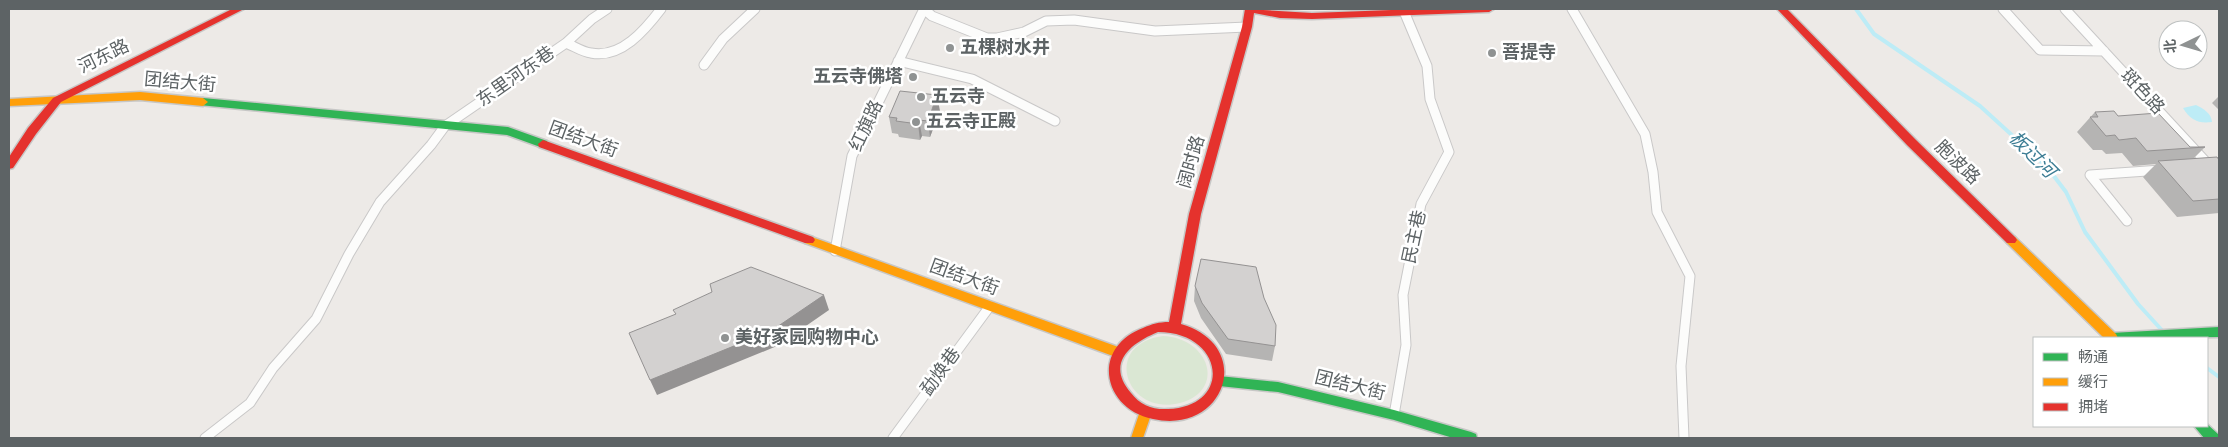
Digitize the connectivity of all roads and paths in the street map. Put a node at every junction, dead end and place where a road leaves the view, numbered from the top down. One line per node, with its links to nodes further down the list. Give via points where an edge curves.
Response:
1 (239, 9): 18 (main road, 河东路)
2 (608, 9): 14 (street)
3 (661, 9): 14 (street, 东里河东巷, via 646,28 616,52 594,54)
4 (755, 9): 17 (street, via 723,39)
5 (924, 9): 13 (street, via 932,16 987,38 1005,38 1046,21 1060,20 1155,32); 16 (street, 红旗路)
6 (1250, 9): 12 (main road, via 1304,16); 13 (main road, 阔时路)
7 (1489, 9): 12 (main road)
8 (1572, 9): 41 (street, via 1645,134 1657,212 1690,276 1681,366)
9 (1782, 9): 30 (main road, 胞波路, via 1911,142)
10 (2003, 9): 15 (street, via 2040,50)
11 (2065, 9): 15 (street, 斑色路)
12 (1403, 11): 35 (street, 民主巷, via 1427,66 1430,99 1449,152 1421,204 1403,295 1406,345)
13 (1248, 27): 28 (main road, 阔时路, via 1195,214)
14 (566, 43): 21 (street, 东里河东巷)
15 (2104, 51): 24 (street, 斑色路, via 2206,167)
16 (898, 61): 20 (street, via 972,79); 26 (street, 红旗路, via 852,156)
17 (704, 65)
18 (57, 100): 19 (main road, 团结大街); 21 (main road, 团结大街, via 140,96); 22 (main road, 河东路)
19 (9, 103)
20 (1055, 121)
21 (445, 126): 26 (main road, 团结大街, via 508,132); 37 (street, 东里河东巷, via 380,202 316,319 273,368 250,403)
22 (9, 165)
23 (2174, 169): 25 (street, via 2090,175)
24 (2219, 176)
25 (2127, 221)
26 (835, 251): 27 (main road, 团结大街)
27 (990, 306): 32 (main road, 团结大街); 38 (street, 勐焕巷)
28 (1174, 327): 32 (main road, via 1140,331); 33 (main road, via 1204,340 1214,352 1219,366)
29 (2219, 332): 31 (main road)
30 (2110, 337)
31 (2144, 337)
32 (1118, 352): 34 (main road, via 1113,365 1114,379 1121,393)
33 (1219, 381): 34 (main road, via 1212,395 1200,407 1183,414 1165,416); 35 (main road, 团结大街, via 1278,387)
34 (1146, 412): 39 (main road)
35 (1394, 415): 40 (main road, 团结大街)
36 (2201, 427): 42 (main road)
37 (205, 438)
38 (893, 438)
39 (1137, 438)
40 (1471, 438)
41 (1684, 438)
42 (2213, 438)

